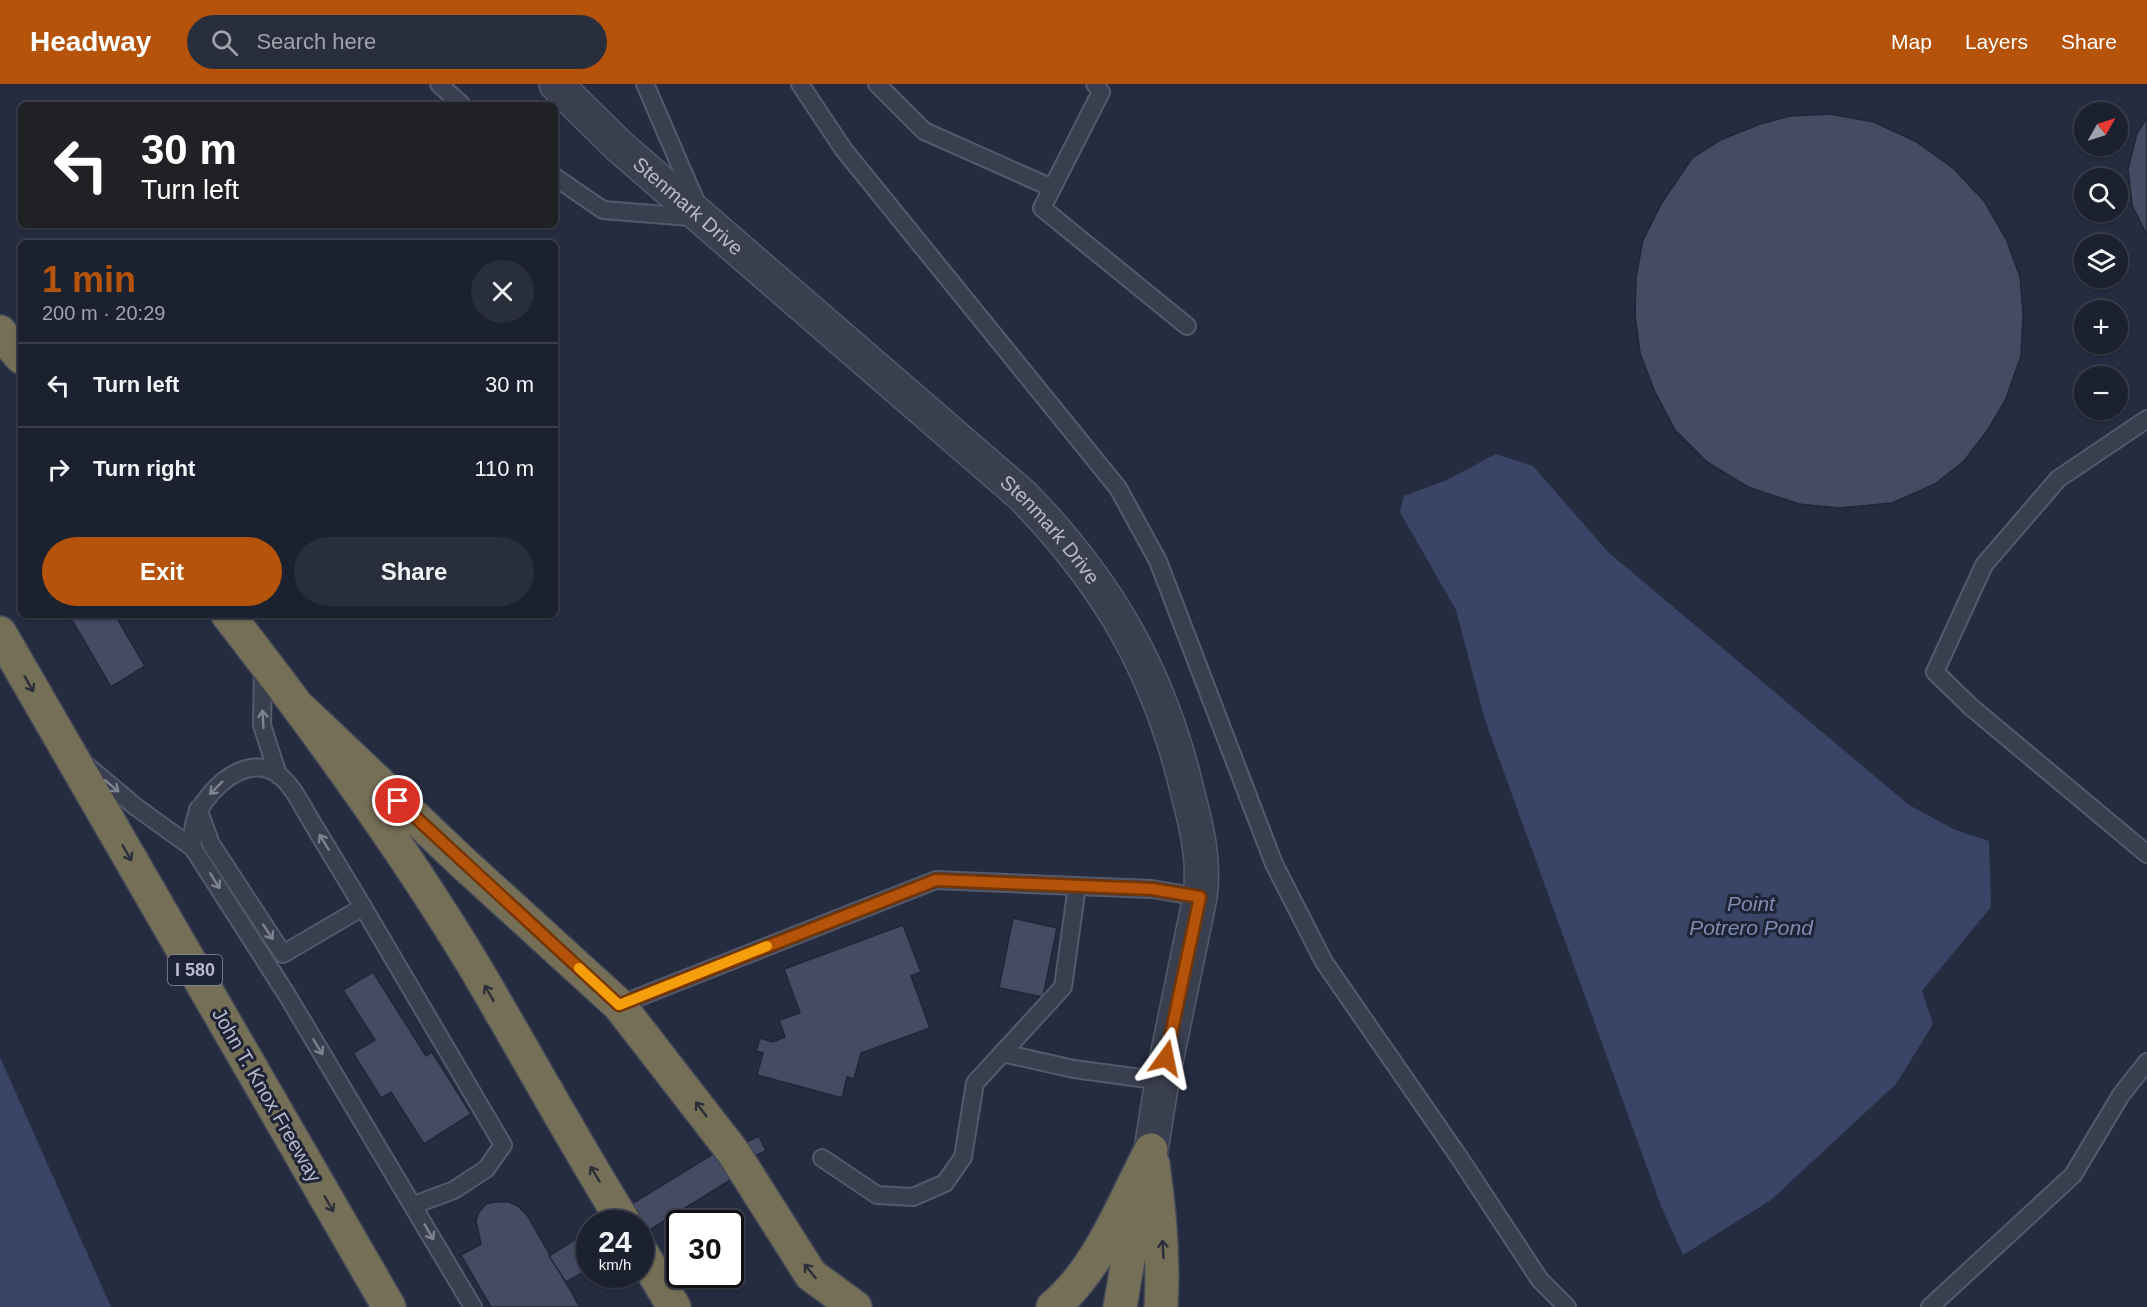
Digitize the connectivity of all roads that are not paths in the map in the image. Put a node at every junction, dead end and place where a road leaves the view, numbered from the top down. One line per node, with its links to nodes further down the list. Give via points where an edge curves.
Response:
1 (440, 84): 7 (lane)
2 (556, 84): 10 (street, Stenmark Drive, via 619,146)
3 (645, 84): 10 (lane)
4 (800, 84): 43 (lane, via 844,150 1118,489 1158,561 1274,864 1324,962 1540,1280)
5 (877, 84): 9 (lane, via 924,130)
6 (1095, 84): 9 (lane, via 1101,92)
7 (459, 102)
8 (558, 179): 10 (lane, via 603,210)
9 (1052, 188): 11 (lane, via 1042,208)
10 (703, 218): 25 (street, Stenmark Drive, via 999,473 1048,522 1095,579 1132,638 1166,717 1198,837)
11 (1187, 326)
12 (0, 332): 13 (highway)
13 (18, 353)
14 (2147, 419): 23 (lane, via 2058,479 1984,565 1935,672)
15 (230, 618): 17 (highway)
16 (0, 633): 19 (highway, John T. Knox Freeway / I 580, one-way to 19)
17 (263, 660): 18 (highway); 20 (lane, one-way to 17, via 262,725)
18 (303, 711): 27 (highway); 34 (highway, one-way to 18, via 475,968)
19 (67, 749): 22 (lane, one-way to 22, via 136,807); 36 (highway, John T. Knox Freeway / I 580, one-way to 36)
20 (278, 775): 21 (lane, one-way to 21, via 253,767 239,771 216,787); 26 (lane, one-way to 20, via 299,800)
21 (198, 809): 22 (lane, via 191,833); 26 (lane, one-way to 26, via 211,844 283,954)
22 (194, 848): 33 (lane, one-way to 33)
23 (2147, 854)
24 (1077, 886): 25 (lane, via 1152,889); 27 (lane, via 936,880); 28 (lane, via 1063,987)
25 (1200, 897): 30 (street, Stenmark Drive)
26 (363, 907): 33 (lane, via 503,1145 486,1169 454,1190)
27 (619, 1005): 39 (highway, one-way to 27, via 811,1275 733,1152)
28 (1002, 1053): 30 (lane, via 1074,1069); 32 (lane, via 975,1083 963,1157 945,1183 913,1197 877,1195)
29 (2147, 1062): 44 (lane, via 2121,1095 2073,1174)
30 (1162, 1081): 31 (street, Stenmark Drive)
31 (1150, 1150): 40 (highway, via 1090,1264); 41 (highway, via 1132,1224); 42 (highway, one-way to 31, via 1162,1222)
32 (822, 1158)
33 (414, 1205): 37 (lane, one-way to 37)
34 (617, 1210)
35 (654, 1273): 38 (highway)
36 (389, 1307)
37 (473, 1307)
38 (674, 1307)
39 (855, 1307)
40 (1053, 1307)
41 (1120, 1307)
42 (1161, 1307)
43 (1567, 1307)
44 (1930, 1307)

